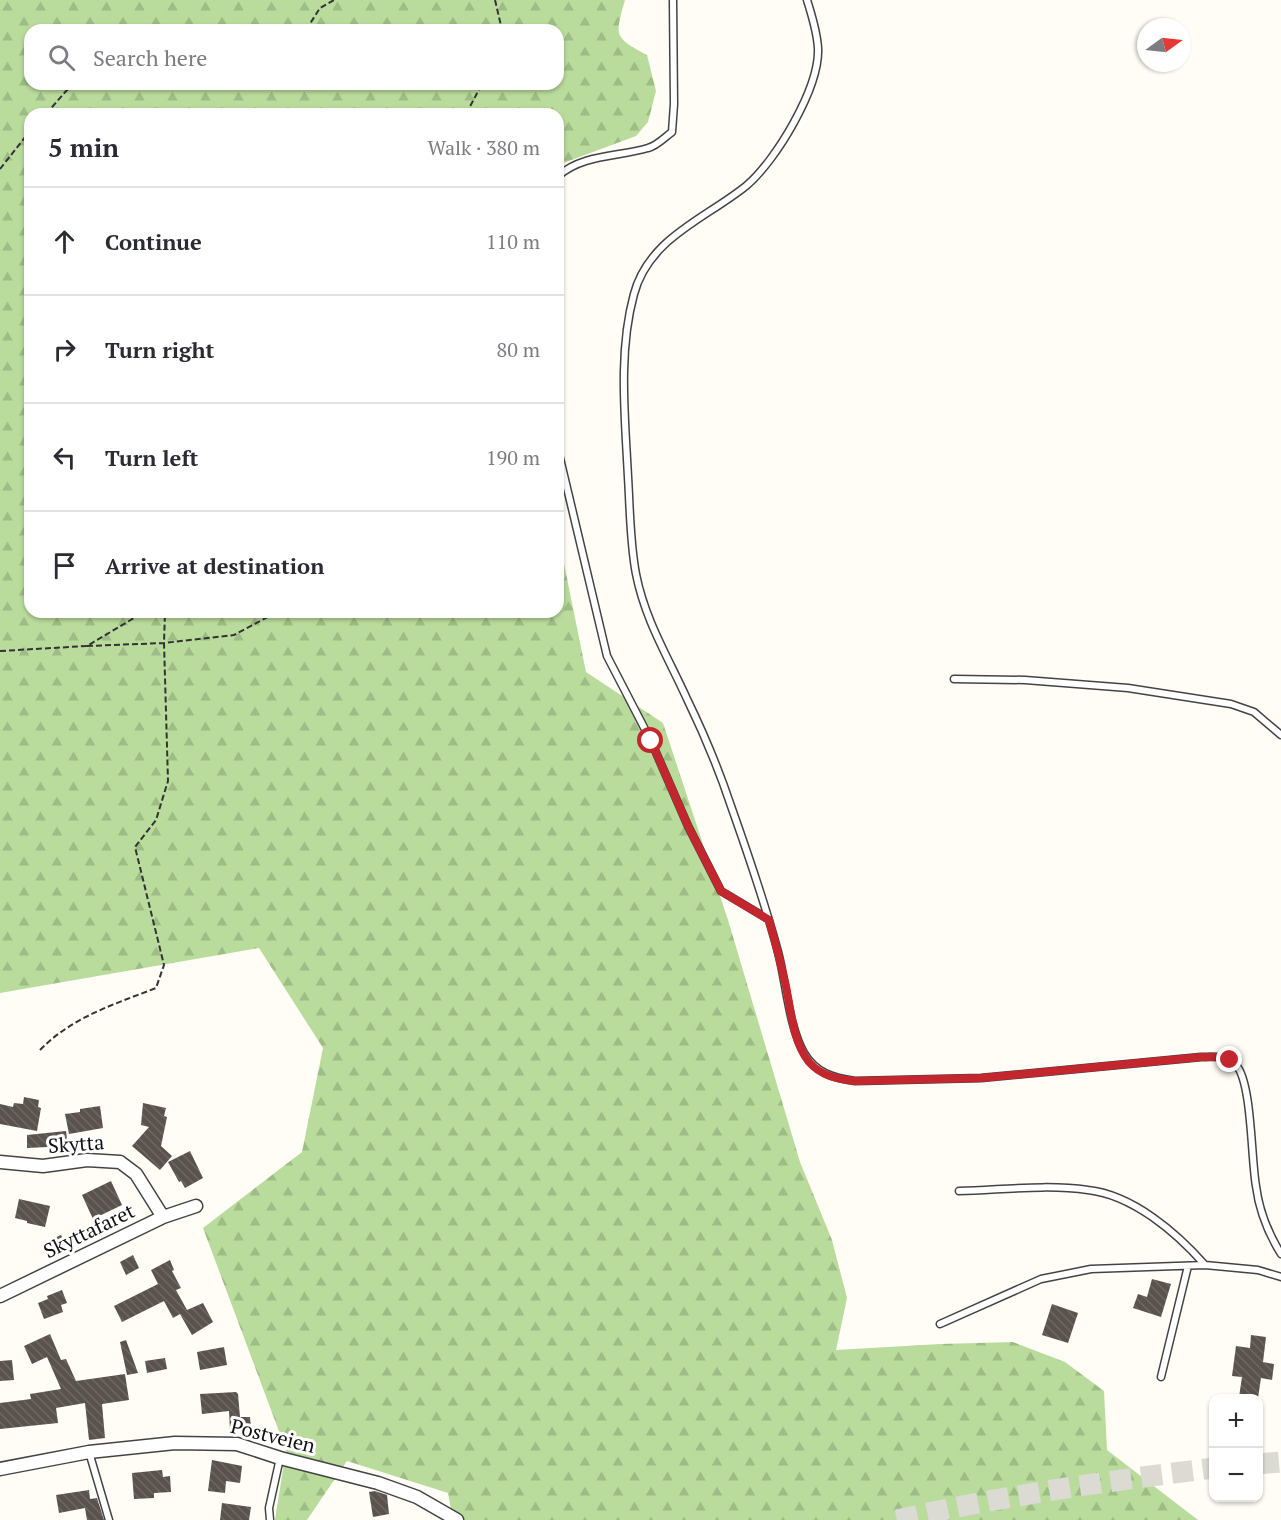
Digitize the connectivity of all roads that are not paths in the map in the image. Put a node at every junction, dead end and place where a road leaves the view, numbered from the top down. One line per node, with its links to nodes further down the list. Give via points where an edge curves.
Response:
1 (673, 0): 3 (lane, via 672,132 651,148 591,159)
2 (807, 0): 7 (lane, via 818,49 808,95 760,172 650,259 634,292 626,348 624,410 631,519 643,604 711,752)
3 (564, 172)
4 (564, 475): 7 (lane, via 607,656 721,891)
5 (954, 679): 6 (lane, via 1128,688 1230,704 1254,712)
6 (1281, 735)
7 (769, 920): 12 (lane, via 802,1050 810,1063 837,1079 981,1078 1201,1057 1230,1060 1242,1075 1246,1089 1263,1218)
8 (0, 1162): 11 (street, Skytta, via 43,1166 87,1160 120,1162 136,1173)
9 (959, 1191): 13 (lane, via 1088,1190 1112,1196 1158,1220)
10 (196, 1206): 11 (street, Skyttafaret)
11 (163, 1217): 16 (street, Skyttafaret)
12 (1281, 1254)
13 (1206, 1265): 14 (lane); 15 (lane)
14 (1188, 1266): 17 (lane, via 1091,1269 1041,1279); 18 (lane)
15 (1281, 1276)
16 (0, 1296)
17 (940, 1324)
18 (1161, 1377)
19 (90, 1452): 20 (street, Postveien, via 213,1442 237,1444); 21 (street, Postveien); 22 (lane)
20 (280, 1458): 23 (lane, via 268,1508); 24 (street, Postveien, via 378,1483 417,1497)
21 (0, 1469)
22 (109, 1520)
23 (270, 1520)
24 (457, 1520)

